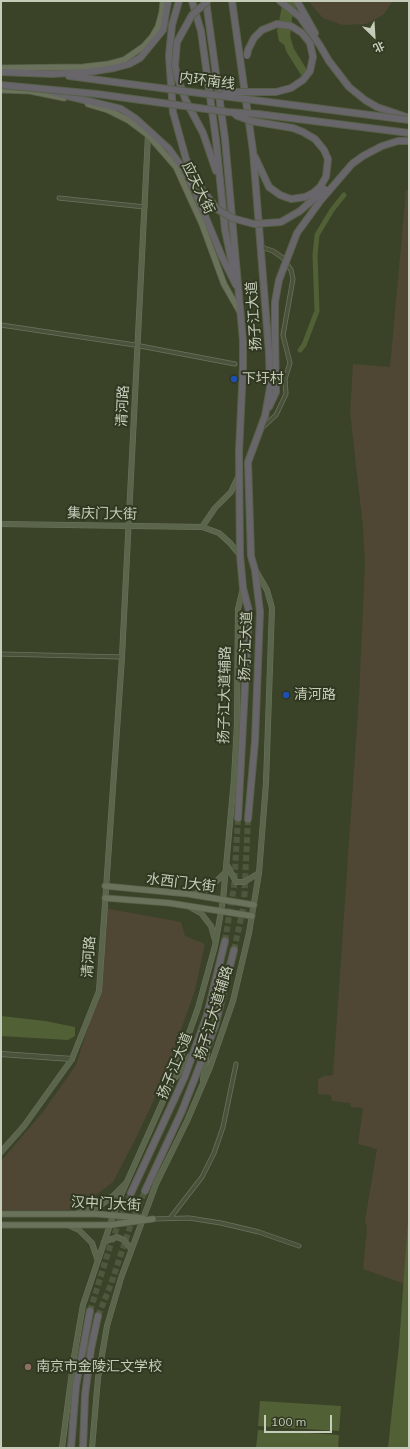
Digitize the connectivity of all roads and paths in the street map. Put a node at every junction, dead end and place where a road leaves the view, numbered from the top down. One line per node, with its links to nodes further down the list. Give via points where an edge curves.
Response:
1 (163, 1): 10 (main road, via 158,27 152,37 124,60 84,67)
2 (168, 1): 13 (highway, via 163,30 140,58 128,64 88,72)
3 (179, 1): 24 (highway, bridge, via 172,26 169,56 173,112 186,159 200,187 217,209 242,222 269,224 289,218)
4 (192, 1): 25 (highway, 扬子江大道, via 201,31)
5 (207, 1): 25 (highway, bridge, via 192,14 177,42 175,66 186,101 203,133); 29 (highway, 扬子江大道, via 225,139)
6 (232, 1): 11 (highway, 扬子江大道)
7 (280, 1): 9 (highway, via 300,17)
8 (297, 1): 9 (highway, via 310,22)
9 (319, 44): 19 (highway, via 340,78 364,100)
10 (1, 68)
11 (243, 71): 17 (highway, bridge, via 248,50 262,30 277,24 291,26 302,33 310,43 313,57 310,71 303,80 291,88 262,93); 23 (highway, 扬子江大道)
12 (1, 72): 13 (highway, 内环南线)
13 (50, 74): 17 (highway, 内环南线, bridge)
14 (1, 85): 15 (highway, 内环南线, bridge)
15 (33, 87): 18 (highway, 内环南线, bridge); 21 (highway, bridge, via 121,109)
16 (1, 90): 21 (main road, 应天大街, via 30,91 100,107)
17 (201, 92): 19 (highway, 内环南线, bridge)
18 (228, 112): 20 (highway, 内环南线, bridge); 23 (highway, bridge, via 251,121 293,128 315,139 328,159 326,178 320,187 305,197 291,199 280,195 269,186)
19 (409, 119)
20 (409, 133)
21 (150, 134): 27 (main road, 清河路); 29 (highway, via 168,149 184,170); 30 (main road, 应天大街, via 183,180 224,284)
22 (409, 141): 24 (highway, bridge, via 398,141 382,146 363,156)
23 (253, 151): 28 (highway, 扬子江大道)
24 (341, 175): 34 (highway, bridge, via 297,233 285,261 275,302 276,392)
25 (220, 182): 29 (highway, 扬子江大道, via 228,254)
26 (59, 198): 27 (street)
27 (145, 207): 32 (main road, 清河路)
28 (261, 247): 34 (highway, 扬子江大道, via 270,381); 35 (street, via 283,258 291,270 293,279 284,335 290,363 285,379 286,394 276,415)
29 (238, 288): 30 (highway, 扬子江大道)
30 (240, 312): 36 (highway, 扬子江大道, via 243,367)
31 (1, 326): 32 (street)
32 (138, 346): 33 (street); 38 (main road, 清河路)
33 (235, 364)
34 (265, 416): 35 (highway, 扬子江大道)
35 (259, 430): 41 (highway, 扬子江大道, via 248,462 251,556)
36 (239, 475): 39 (main road, via 231,492 215,508); 40 (highway, 扬子江大道)
37 (1, 524): 38 (main road, 集庆门大街)
38 (128, 527): 39 (main road, 集庆门大街); 45 (main road, 清河路)
39 (202, 527): 40 (main road, via 219,533)
40 (240, 555): 42 (highway, 扬子江大道)
41 (255, 570): 48 (highway, 扬子江大道, via 260,612); 51 (main road, 扬子江大道辅路, via 267,590 272,608 266,783)
42 (243, 588): 43 (main road, 扬子江大道辅路, via 238,609); 46 (highway, 扬子江大道, via 249,611)
43 (238, 629): 46 (main road); 49 (main road, 扬子江大道辅路, via 237,724)
44 (1, 654): 45 (street)
45 (122, 657): 52 (main road, 清河路)
46 (246, 680): 47 (highway, 扬子江大道)
47 (238, 818)
48 (248, 819)
49 (227, 865): 50 (main road, 扬子江大道辅路); 51 (main road, via 236,882 244,882)
50 (226, 871): 53 (main road, via 208,889); 55 (main road, 扬子江大道辅路)
51 (259, 873): 56 (main road, 扬子江大道辅路)
52 (105, 886): 53 (main road, 水西门大街); 54 (main road, 清河路)
53 (191, 895): 55 (main road, 水西门大街)
54 (104, 898): 57 (main road, 水西门大街); 66 (main road, 清河路, via 99,991)
55 (223, 900): 56 (main road, 水西门大街); 58 (main road, 扬子江大道辅路)
56 (254, 905): 59 (main road, 扬子江大道辅路)
57 (189, 906): 58 (main road, 水西门大街); 60 (main road, via 201,913 211,926)
58 (221, 911): 59 (main road, 水西门大街); 60 (main road, 扬子江大道辅路)
59 (252, 916): 69 (main road, 扬子江大道辅路, via 233,1001)
60 (216, 941): 68 (main road, 扬子江大道辅路, via 198,1008)
61 (225, 941): 63 (highway, 扬子江大道, via 207,1016)
62 (234, 950): 64 (highway, 扬子江大道)
63 (196, 1046): 68 (main road); 73 (highway, 扬子江大道, via 185,1076)
64 (208, 1048): 69 (main road); 72 (highway, 扬子江大道)
65 (1, 1054): 66 (street)
66 (72, 1059): 70 (main road, 清河路, via 24,1126)
67 (236, 1064): 77 (street, via 223,1127 214,1153 202,1176)
68 (172, 1081): 71 (main road, 扬子江大道辅路)
69 (202, 1087): 79 (main road, 扬子江大道辅路)
70 (1, 1152)
71 (127, 1182): 75 (main road, via 98,1207); 76 (main road, 扬子江大道辅路)
72 (145, 1191)
73 (131, 1193)
74 (1, 1214): 75 (main road, 汉中门大街)
75 (76, 1214): 76 (main road, 汉中门大街)
76 (114, 1215): 79 (main road, 汉中门大街); 82 (main road, 扬子江大道辅路)
77 (171, 1217): 78 (street); 84 (street, via 221,1223 259,1232)
78 (153, 1218): 79 (main road, 汉中门大街)
79 (142, 1219): 82 (main road, 汉中门大街); 85 (main road, 扬子江大道辅路)
80 (65, 1224): 81 (main road, 汉中门大街); 82 (main road, 汉中门大街); 86 (main road, via 79,1230 92,1243)
81 (1, 1225)
82 (110, 1225): 83 (main road, 扬子江大道辅路)
83 (104, 1242): 85 (main road, via 117,1238 124,1240); 86 (main road, 扬子江大道辅路)
84 (299, 1246)
85 (131, 1249): 92 (main road, 扬子江大道辅路, via 107,1326 98,1378)
86 (98, 1261): 89 (main road, 扬子江大道辅路, via 83,1305)
87 (90, 1311): 90 (highway, via 76,1386)
88 (98, 1316): 91 (highway, via 85,1395)
89 (62, 1448)
90 (71, 1448)
91 (83, 1448)
92 (92, 1448)

